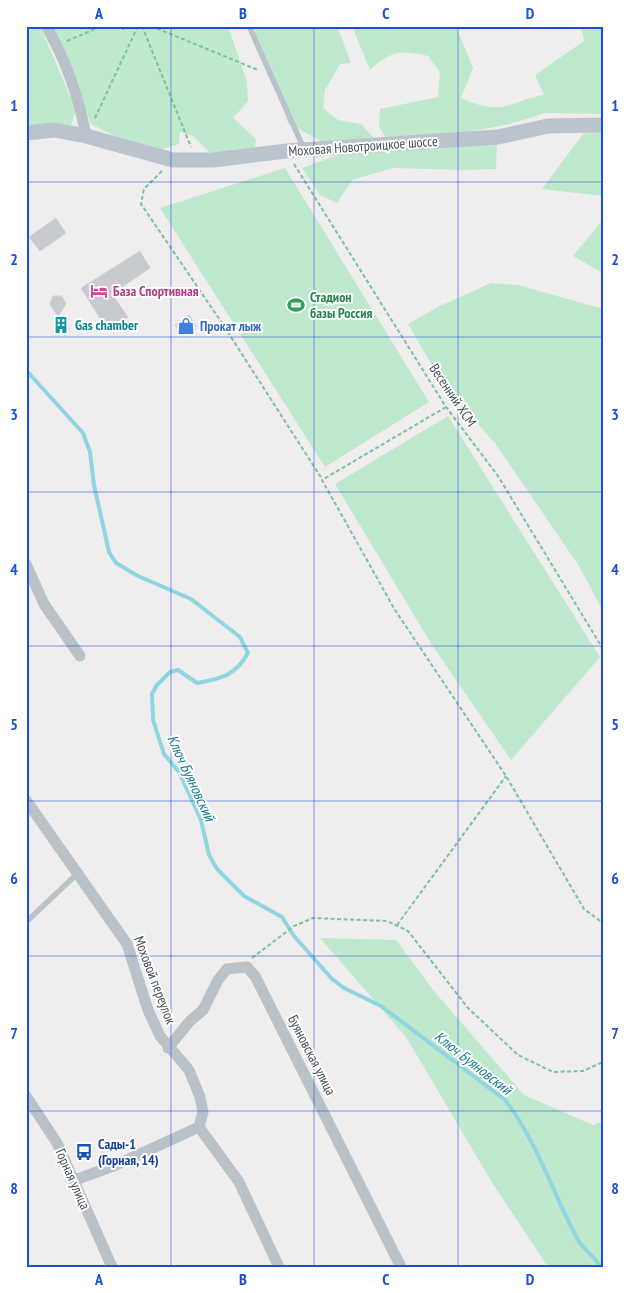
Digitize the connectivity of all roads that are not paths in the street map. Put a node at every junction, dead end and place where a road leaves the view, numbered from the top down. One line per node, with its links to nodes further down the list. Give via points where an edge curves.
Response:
1 (46, 26): 5 (street, via 81,110)
2 (249, 26): 6 (lane)
3 (603, 125): 6 (main road, Моховая Новотроицкое шоссе, via 548,126 498,137)
4 (26, 133): 5 (main road, via 54,130)
5 (86, 136): 6 (main road, Моховая Новотроицкое шоссе, via 173,160 214,160)
6 (305, 151)
7 (26, 564): 8 (street, via 44,604)
8 (80, 656)
9 (26, 800): 10 (street, Моховой переулок)
10 (78, 873): 11 (lane); 12 (street, Моховой переулок, via 127,944 148,1010)
11 (26, 922)
12 (168, 1048): 14 (street, Моховой переулок, via 190,1070 203,1112); 18 (street, Буяновская улица, via 203,1010 227,969 247,967 255,976)
13 (26, 1096): 15 (street, Горная улица, via 57,1143)
14 (199, 1127): 15 (street); 17 (street, via 239,1182)
15 (75, 1180): 16 (street, Горная улица)
16 (112, 1267)
17 (279, 1267)
18 (401, 1267)

